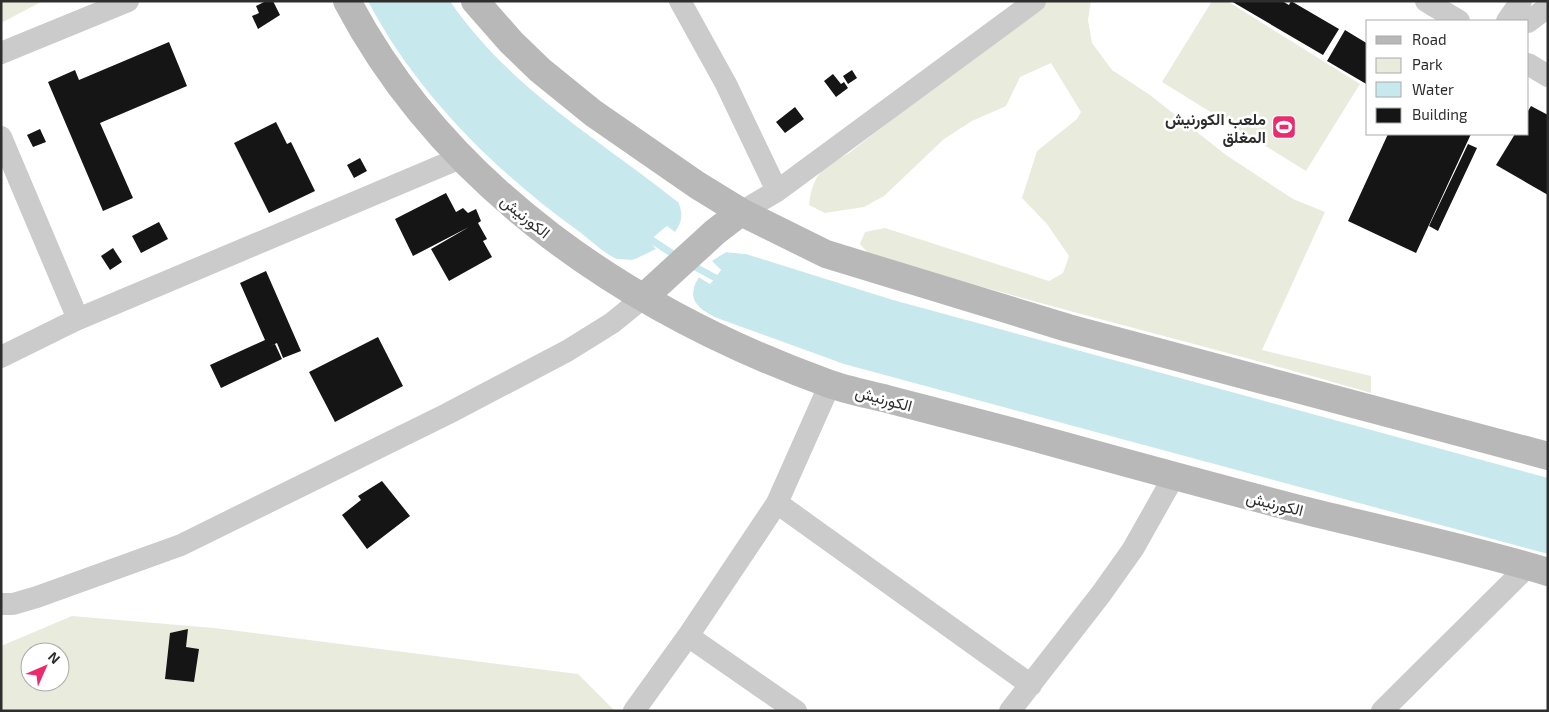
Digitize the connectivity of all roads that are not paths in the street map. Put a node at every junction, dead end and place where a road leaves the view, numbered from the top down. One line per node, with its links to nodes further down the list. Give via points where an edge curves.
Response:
1 (128, 1): 9 (street)
2 (347, 1): 17 (main road, الكورنيش, via 367,40)
3 (475, 1): 19 (main road, via 540,70 585,107 668,166)
4 (680, 1): 18 (street, via 726,84)
5 (1035, 1): 18 (street)
6 (1426, 1): 10 (street)
7 (1521, 1): 11 (street)
8 (1548, 7): 12 (street)
9 (82, 11): 13 (street)
10 (1457, 20)
11 (1508, 20)
12 (1529, 21)
13 (1, 53)
14 (1529, 65): 15 (street)
15 (1548, 76)
16 (1, 137): 21 (street)
17 (460, 158): 20 (main road, الكورنيش, via 537,226 578,257); 21 (street)
18 (777, 191): 19 (street)
19 (741, 212): 20 (main road); 24 (main road, via 826,254 879,272 1177,358)
20 (652, 291): 23 (main road, الكورنيش, via 726,342); 28 (street, via 612,323 558,355 385,446 181,545 38,597)
21 (78, 319): 22 (street)
22 (1, 357)
23 (830, 384): 25 (main road, الكورنيش); 26 (street)
24 (1548, 456)
25 (1174, 478): 27 (main road, الكورنيش); 30 (street, via 1127,557)
26 (777, 503): 29 (street); 30 (street)
27 (1538, 569): 34 (street)
28 (1, 604)
29 (688, 636): 31 (street); 32 (street)
30 (1032, 685): 33 (street)
31 (634, 711)
32 (796, 711)
33 (1010, 711)
34 (1382, 711)

